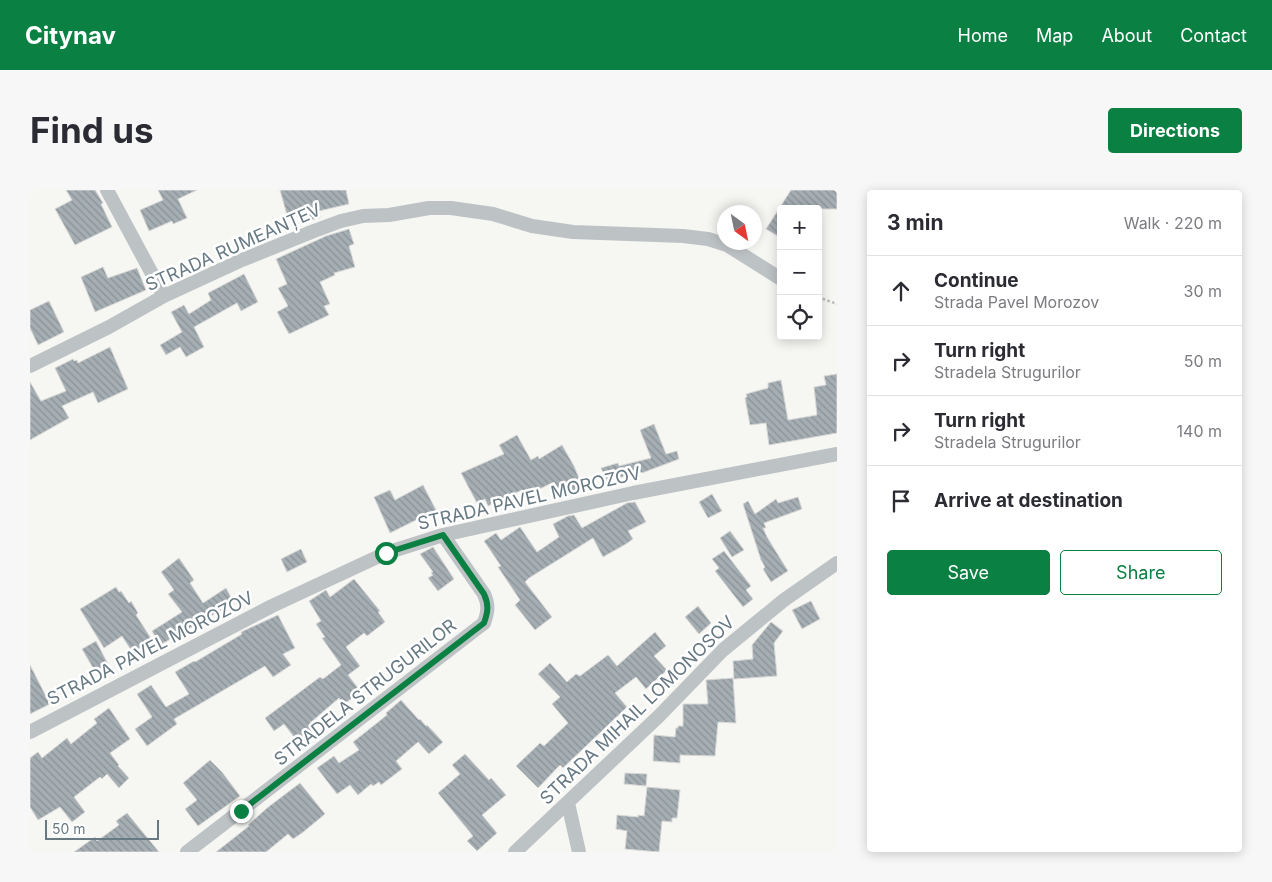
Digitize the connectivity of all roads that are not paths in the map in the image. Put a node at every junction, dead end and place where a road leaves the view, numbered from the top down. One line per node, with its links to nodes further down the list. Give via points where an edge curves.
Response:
1 (108, 190): 3 (street)
2 (777, 276): 3 (street, STRADA RUMEANȚEV, via 727,245 708,239 572,232 532,226 493,214 430,208 341,221 242,260)
3 (164, 296): 4 (street, STRADA RUMEANȚEV)
4 (30, 366)
5 (837, 454): 6 (street, STRADA PAVEL MOROZOV, via 633,493)
6 (443, 535): 8 (street, STRADA PAVEL MOROZOV, via 386,553 272,606); 10 (street, STRADELA STRUGURILOR, via 484,594 488,603 484,623)
7 (837, 563): 9 (street, STRADA MIHAIL LOMONOSOV, via 784,600 723,650)
8 (30, 732)
9 (568, 803): 11 (street, STRADA MIHAIL LOMONOSOV); 12 (street)
10 (188, 852)
11 (515, 852)
12 (579, 852)

